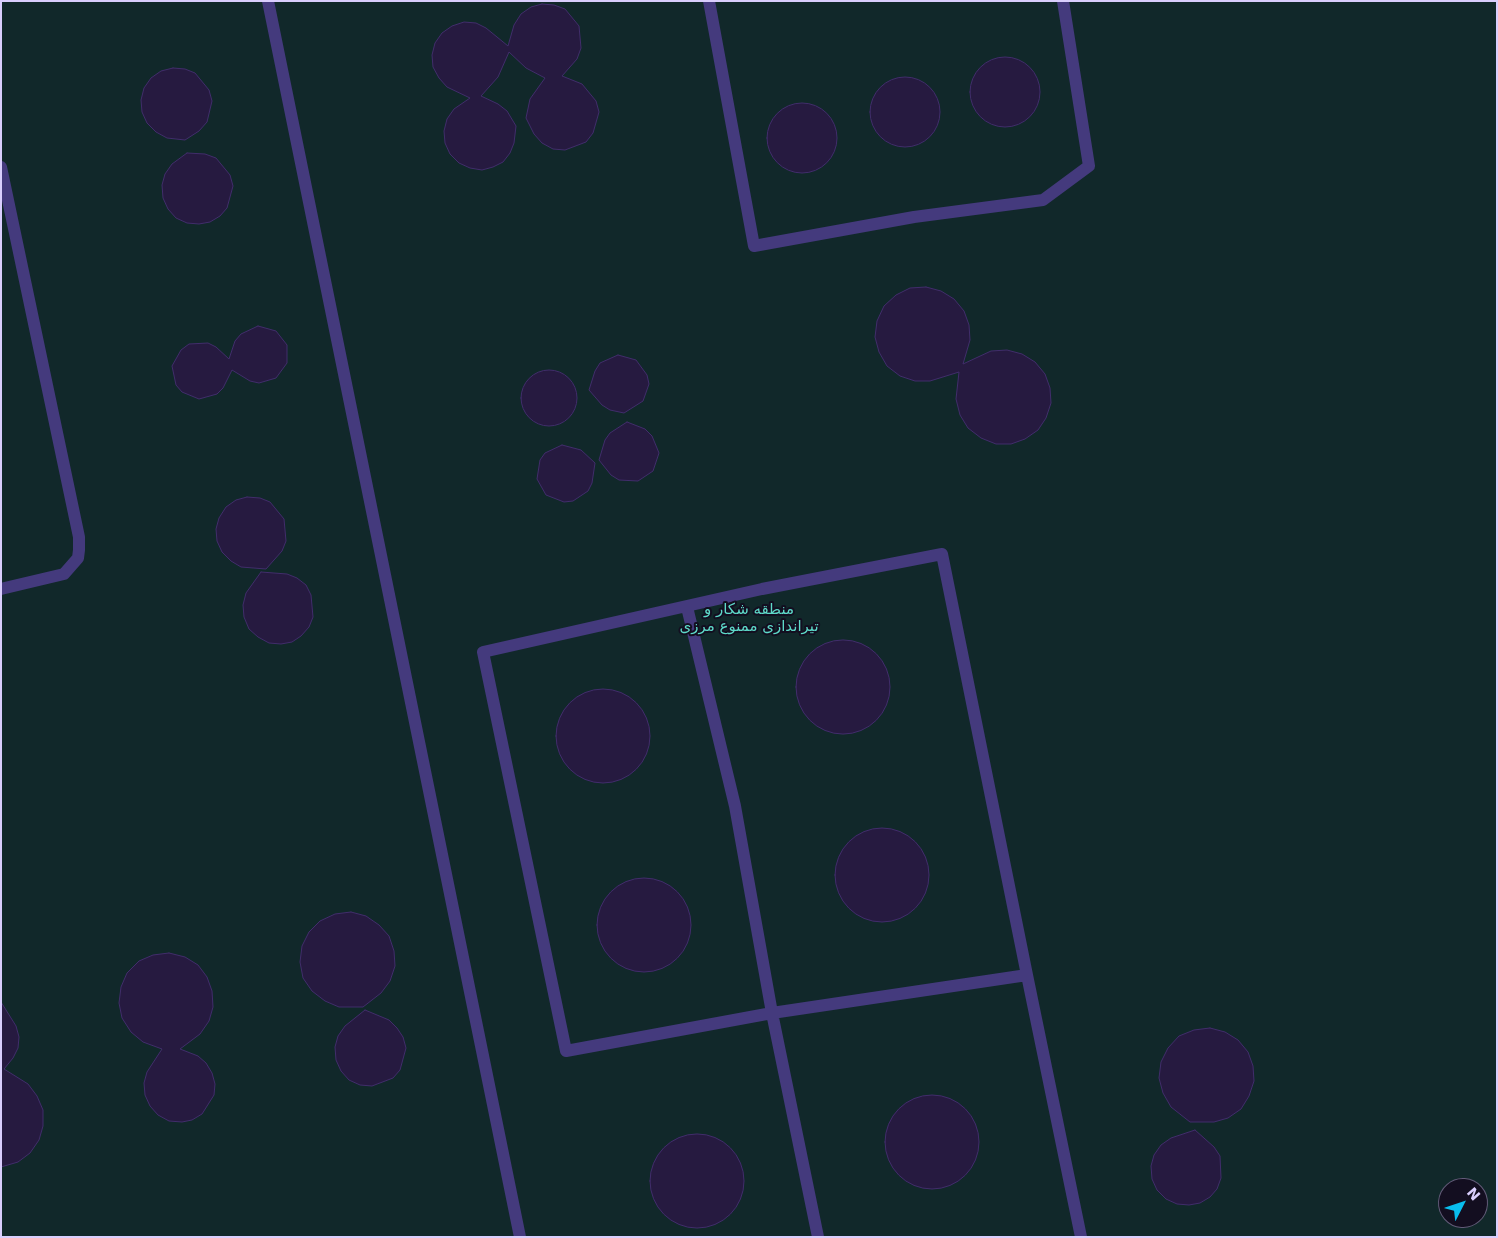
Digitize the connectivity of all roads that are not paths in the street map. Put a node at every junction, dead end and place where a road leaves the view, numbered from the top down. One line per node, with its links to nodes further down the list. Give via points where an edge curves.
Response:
1 (268, 1): 9 (street)
2 (709, 1): 3 (street, via 754,246 914,217 1043,200 1089,166)
3 (1063, 1)
4 (1, 167): 5 (street, via 79,537 79,550 78,558 64,574)
5 (1, 590)
6 (687, 607): 7 (street, via 942,554); 8 (street, via 735,806); 8 (street, via 483,652 566,1051)
7 (1028, 975): 8 (street); 11 (street)
8 (772, 1013): 10 (street)
9 (520, 1237)
10 (818, 1237)
11 (1080, 1237)

